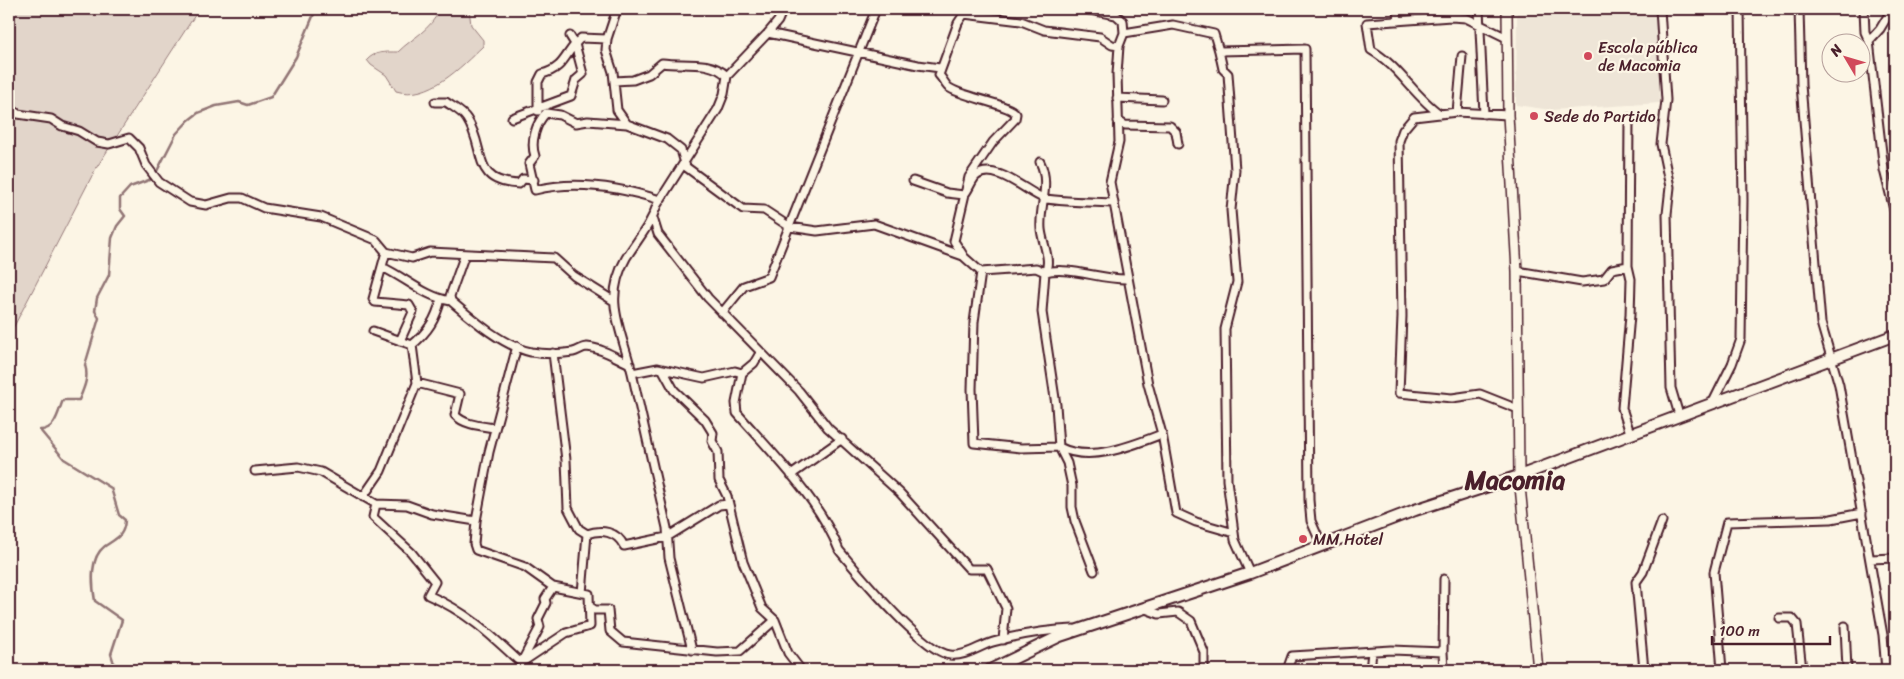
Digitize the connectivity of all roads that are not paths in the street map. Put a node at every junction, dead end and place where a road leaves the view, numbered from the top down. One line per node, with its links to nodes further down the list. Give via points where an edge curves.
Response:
1 (617, 9): 22 (street)
2 (783, 9): 17 (street)
3 (876, 9): 25 (street)
4 (1085, 9): 13 (street)
5 (1397, 9): 14 (street)
6 (1479, 9): 15 (street)
7 (1507, 9): 21 (street)
8 (1660, 9): 86 (street, via 1666,100 1662,144 1670,187 1667,214 1671,388)
9 (1740, 9): 84 (street, via 1742,330 1732,364)
10 (1799, 9): 78 (street, via 1801,85 1821,323)
11 (1864, 9): 16 (street)
12 (1892, 9): 20 (street)
13 (1117, 12): 18 (street, via 1123,21)
14 (1398, 21): 15 (street, via 1451,17 1466,18); 38 (street, via 1367,23 1371,50 1387,59)
15 (1480, 25): 21 (street); 39 (street)
16 (1865, 32)
17 (768, 33): 25 (street); 30 (street)
18 (1124, 33): 24 (street); 26 (street, via 1173,25 1214,34)
19 (570, 36): 23 (street)
20 (1872, 37)
21 (1507, 38): 40 (street)
22 (607, 39): 23 (street, via 581,38); 31 (street, via 606,50)
23 (575, 44): 36 (street, via 564,62 554,71 542,74 538,82); 36 (street, via 583,74 576,80 571,96)
24 (1119, 46): 29 (street, via 1112,46 1100,37 1044,30 1021,21 964,14); 32 (street)
25 (860, 51): 29 (street); 57 (street, via 823,137)
26 (1218, 51): 101 (street, via 1222,70 1228,74 1235,170 1231,210 1237,282 1225,329 1227,480); 104 (street, via 1305,49 1309,500 1312,521)
27 (1462, 56): 37 (street)
28 (1872, 67): 55 (street, via 1884,170)
29 (940, 68): 51 (street, via 939,74 949,88 1008,107 1016,114 969,176)
30 (727, 76): 31 (street, via 715,67 662,63 649,74 633,80); 47 (street, via 718,108)
31 (614, 81): 45 (street, via 617,110)
32 (1116, 98): 33 (street); 44 (street)
33 (1162, 100)
34 (435, 102): 49 (street, via 446,102 467,118 483,168 490,177 510,184 519,184 523,179)
35 (9, 107): 58 (street, via 18,114 51,119 97,142 109,144 129,138 139,148 146,165 159,182 190,202 206,204 242,198 264,208 322,217 376,240)
36 (536, 108): 41 (street); 42 (street)
37 (1458, 112): 38 (street); 39 (street)
38 (1440, 114): 85 (street, via 1414,117 1403,130 1400,141 1402,316 1399,393 1452,398 1480,394)
39 (1484, 114): 40 (street)
40 (1508, 116): 63 (street)
41 (512, 118)
42 (541, 118): 45 (street, via 551,113 576,123); 49 (street, via 532,144 535,156 530,164)
43 (1629, 118): 61 (street)
44 (1118, 122): 46 (street, via 1170,126 1176,132); 54 (street, via 1119,142 1110,182)
45 (627, 124): 47 (street, via 666,139 681,150)
46 (1178, 144)
47 (684, 161): 53 (street); 57 (street, via 686,168 743,209 764,210)
48 (1040, 162): 52 (street, via 1046,182)
49 (534, 180): 53 (street, via 534,190 574,184 626,191)
50 (913, 181): 51 (street, via 947,193)
51 (964, 195): 52 (street, via 974,178 988,172 1014,179); 60 (street, via 954,241)
52 (1044, 198): 54 (street); 65 (street, via 1040,229 1048,263)
53 (660, 200): 56 (street)
54 (1113, 204): 66 (street)
55 (1895, 214)
56 (653, 218): 69 (street, via 616,276); 70 (street, via 658,234)
57 (790, 228): 60 (street, via 816,231 874,224); 70 (street, via 770,277 744,286)
58 (386, 252): 59 (street, via 412,258 430,252); 62 (street)
59 (465, 254): 68 (street); 69 (street, via 554,258 574,276)
60 (963, 256): 64 (street)
61 (1628, 266): 63 (street, via 1612,269 1604,279 1582,282); 88 (street, via 1630,315 1622,408)
62 (382, 267): 67 (street); 73 (street, via 373,299 375,302 409,305 413,312)
63 (1517, 271): 85 (street)
64 (981, 272): 65 (street, via 1036,268); 91 (street, via 974,322 974,443 1021,448)
65 (1045, 272): 66 (street, via 1058,269); 91 (street, via 1042,312)
66 (1128, 280): 89 (street, via 1148,384)
67 (441, 299): 68 (street); 74 (street, via 436,317 424,336)
68 (451, 301): 75 (street, via 473,322 506,344)
69 (614, 301): 79 (street, via 617,326)
70 (722, 313): 77 (street)
71 (373, 331): 73 (street)
72 (1895, 335): 78 (main road)
73 (400, 341): 74 (street)
74 (412, 345): 83 (street)
75 (517, 346): 76 (street, via 530,352); 87 (street)
76 (553, 353): 79 (street, via 573,352 586,347); 102 (street, via 566,460 568,508 579,529)
77 (760, 353): 82 (street, via 759,358); 90 (street, via 800,391 828,428)
78 (1832, 358): 84 (main road); 98 (street)
79 (630, 364): 81 (street)
80 (664, 370): 81 (street, via 658,368); 82 (street, via 704,378 736,371); 97 (street, via 674,390 705,420 713,433 712,441 718,452 719,480)
81 (632, 373): 103 (street)
82 (742, 373): 93 (street, via 737,413)
83 (417, 383): 87 (street, via 460,394 457,418); 95 (street, via 381,471)
84 (1713, 402): 86 (main road)
85 (1518, 409): 94 (street)
86 (1679, 415): 88 (main road)
87 (495, 428): 99 (street)
88 (1630, 433): 94 (main road)
89 (1162, 434): 91 (street, via 1116,449 1080,455); 101 (street, via 1176,513)
90 (842, 439): 93 (street); 118 (street, via 900,493 969,569 987,569 1006,608)
91 (1059, 447): 107 (street, via 1067,463 1072,486 1072,507)
92 (255, 470): 95 (street, via 298,467 321,472)
93 (792, 475): 118 (street, via 840,550 912,631 949,655 967,653)
94 (1519, 476): 104 (main road); 129 (street)
95 (362, 497): 96 (street)
96 (376, 504): 99 (street, via 407,505 432,514); 122 (street, via 373,517 411,552 435,582 428,595 462,612 496,637)
97 (729, 504): 103 (street, via 719,504); 115 (street, via 743,562 762,608)
98 (1862, 513): 106 (street); 131 (street, via 1812,520 1727,522 1714,572)
99 (476, 521): 110 (street, via 476,550 525,567)
100 (1662, 521): 130 (street, via 1643,572 1636,582)
101 (1234, 533): 108 (street)
102 (587, 534): 103 (street, via 596,530 614,534 624,546); 111 (street)
103 (668, 537): 119 (street, via 669,558)
104 (1322, 546): 108 (main road)
105 (1895, 558): 106 (street)
106 (1870, 559): 134 (street)
107 (1094, 571)
108 (1250, 573): 113 (main road)
109 (1444, 579): 121 (street)
110 (553, 588): 111 (street); 122 (street, via 538,619 540,628)
111 (582, 593): 112 (street, via 589,594)
112 (589, 606): 119 (street, via 595,610 608,610 610,631 623,642); 122 (street, via 590,626 566,634)
113 (1143, 608): 117 (main road); 125 (street, via 1159,614 1178,612 1191,621 1204,652)
114 (1779, 618): 132 (street, via 1792,618 1797,624)
115 (775, 620): 119 (street, via 740,650); 123 (street, via 788,653)
116 (1845, 626): 133 (street)
117 (1080, 629): 118 (street); 124 (main road)
118 (1003, 640)
119 (692, 650)
120 (1372, 652): 121 (street); 126 (street, via 1292,656); 127 (street)
121 (1444, 652): 128 (street)
122 (521, 663)
123 (801, 670)
124 (990, 670)
125 (1204, 670)
126 (1287, 670)
127 (1370, 670)
128 (1444, 670)
129 (1538, 670)
130 (1644, 670)
131 (1722, 670)
132 (1802, 670)
133 (1847, 670)
134 (1886, 670)

